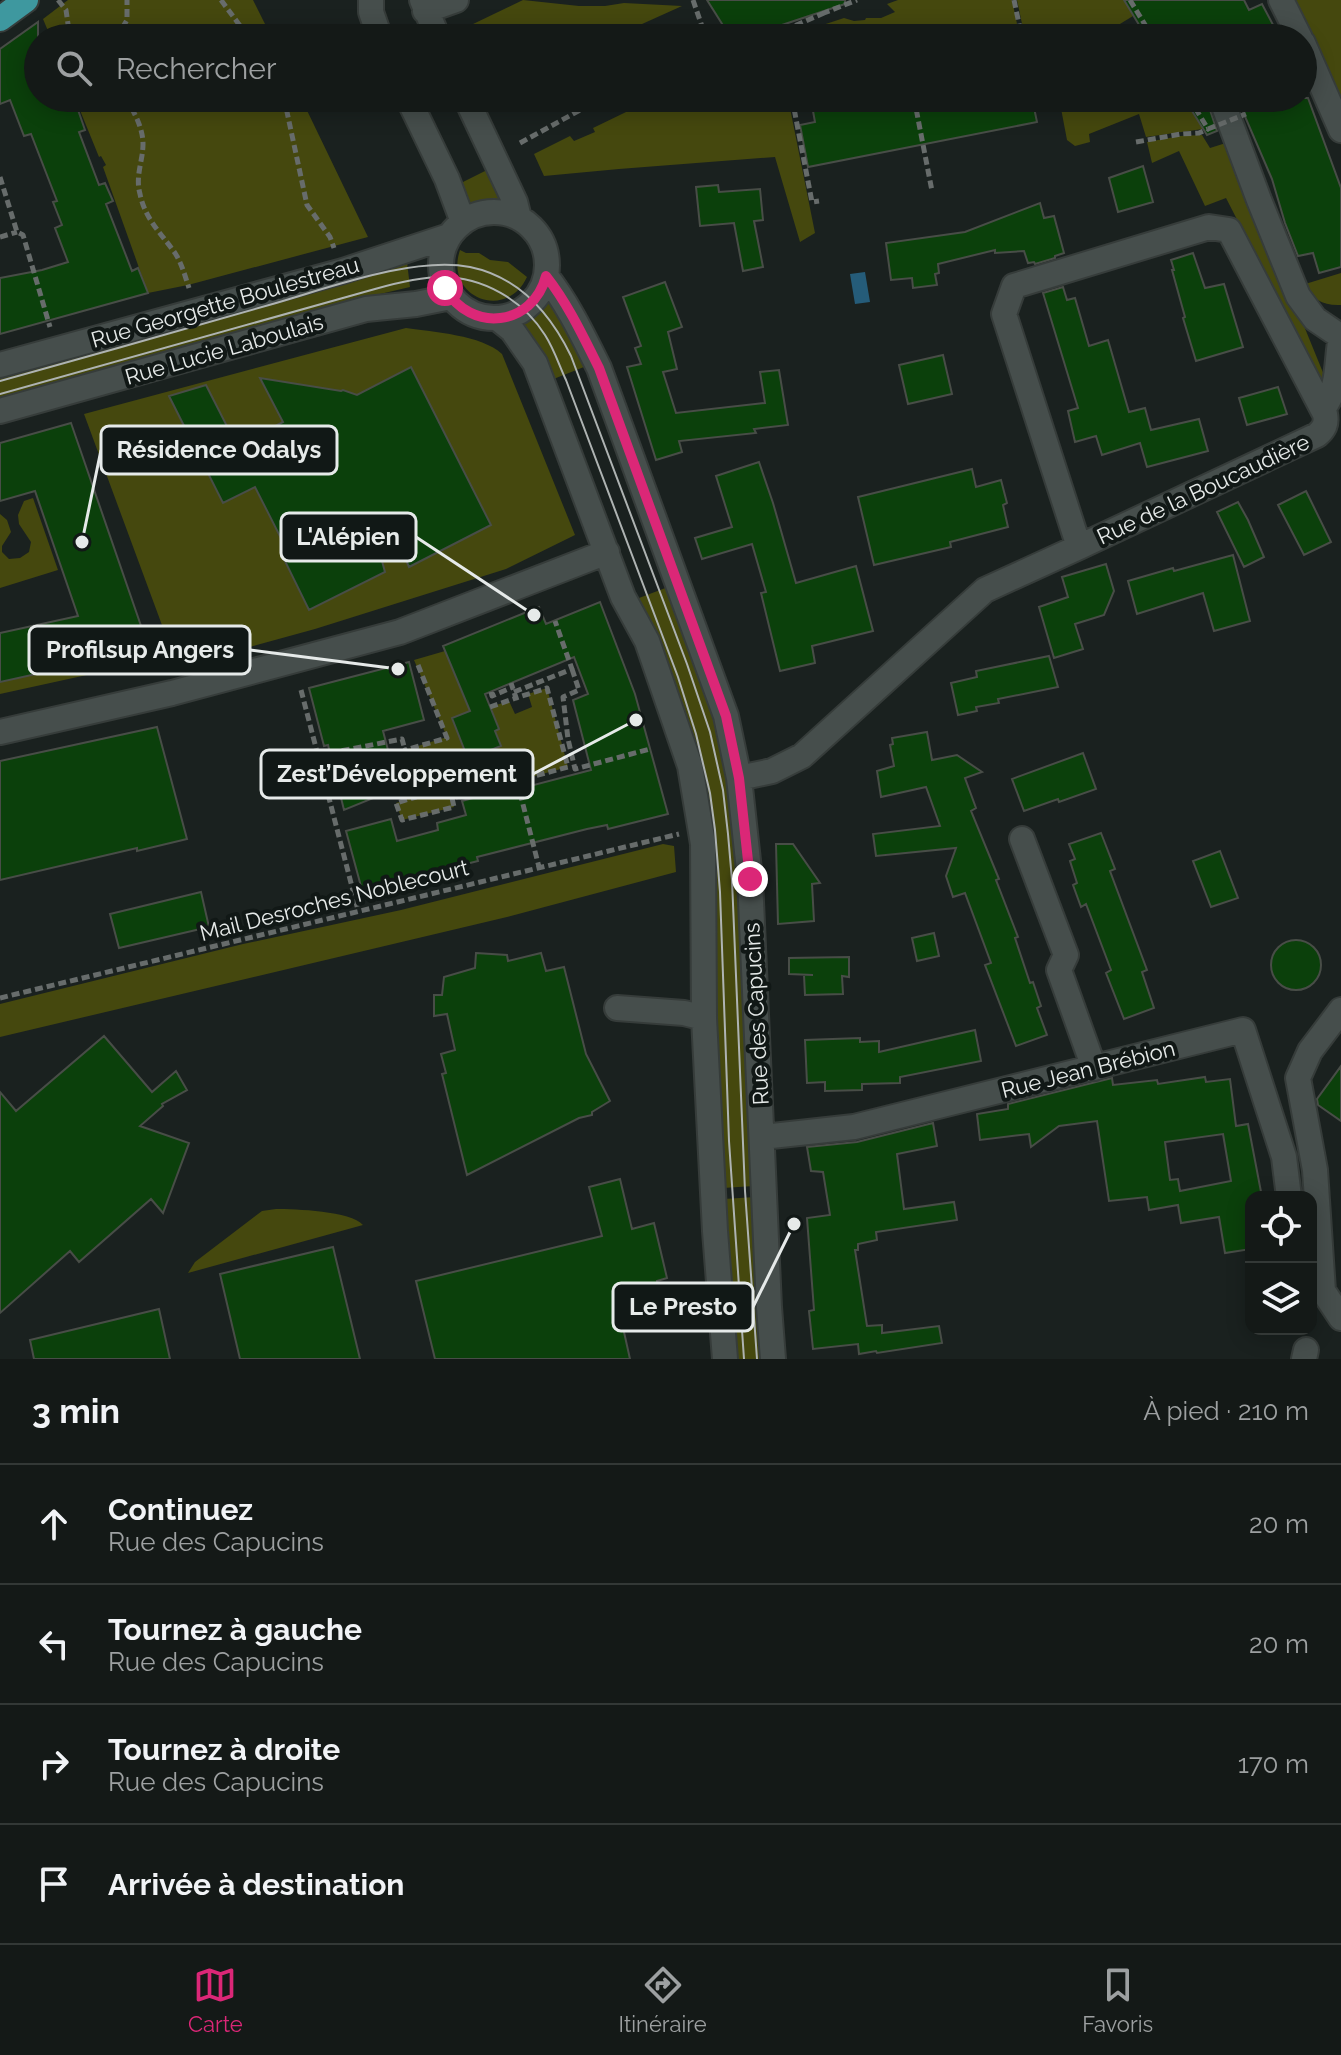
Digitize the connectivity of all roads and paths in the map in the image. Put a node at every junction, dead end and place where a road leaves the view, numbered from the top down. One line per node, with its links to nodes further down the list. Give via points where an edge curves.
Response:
1 (26, 0): 13 (main road)
2 (58, 0): 14 (path)
3 (127, 0): 15 (path)
4 (221, 0): 16 (path)
5 (371, 0): 17 (street)
6 (456, 0): 12 (street)
7 (693, 0): 18 (path)
8 (857, 0): 19 (path)
9 (1014, 0): 20 (path)
10 (1130, 0): 21 (path)
11 (1281, 0): 22 (street)
12 (423, 6)
13 (0, 19)
14 (68, 24)
15 (125, 24)
16 (239, 24)
17 (373, 24)
18 (701, 24)
19 (800, 24)
20 (1019, 24)
21 (1145, 24)
22 (1293, 24)
23 (1317, 75): 34 (street)
24 (132, 112): 47 (path, via 143,145 137,178 144,209 182,265)
25 (287, 112): 45 (path, via 307,205)
26 (415, 112): 42 (street, via 447,179)
27 (473, 112): 41 (street, Rue des Capucins)
28 (577, 112): 37 (path)
29 (796, 112): 40 (path, via 812,202)
30 (917, 112): 39 (path)
31 (1198, 112): 33 (path, bridge, via 1208,129)
32 (1226, 112): 51 (street, via 1298,296 1315,319)
33 (1246, 114)
34 (1341, 130)
35 (1205, 131): 36 (path)
36 (1136, 142)
37 (520, 143)
38 (0, 177): 43 (path)
39 (932, 191)
40 (819, 201)
41 (519, 218): 42 (street, via 487,212); 46 (street, Rue des Capucins, via 542,242)
42 (456, 229): 48 (street, via 440,265); 52 (street, Rue Georgette Boulestreau, via 343,271)
43 (17, 232): 44 (path); 50 (path, via 23,235)
44 (0, 237)
45 (334, 248)
46 (546, 276): 49 (street, via 529,305); 68 (street, Rue des Capucins, via 561,294 599,368 726,716)
47 (189, 288)
48 (451, 297): 49 (street, via 471,314); 54 (street, Rue Lucie Laboulais, via 366,309)
49 (497, 318): 56 (street, via 535,363)
50 (50, 327)
51 (1341, 336): 53 (street, via 1337,377)
52 (0, 365)
53 (1323, 409): 55 (street, Rue de la Boucaudière, via 1325,426 1317,435); 55 (street, Rue de la Boucaudière, via 1229,230 1209,227 1014,286 1004,314)
54 (0, 411)
55 (1079, 547): 68 (street, Rue de la Boucaudière, via 985,590 802,756 772,771)
56 (607, 552): 64 (street, via 400,632); 77 (street, via 647,641 690,766 703,844)
57 (555, 621): 59 (path)
58 (418, 665): 66 (path, via 447,738)
59 (572, 669): 61 (path); 65 (path, via 579,690 563,697 575,769)
60 (301, 690): 73 (path)
61 (514, 690): 62 (path, via 492,696); 63 (path); 69 (path, via 547,688 568,767)
62 (491, 692)
63 (490, 707)
64 (0, 732)
65 (650, 749)
66 (405, 750): 67 (path, via 402,739); 69 (path, via 416,797 396,803 402,820 454,807 452,798)
67 (330, 753)
68 (739, 778): 79 (street, Rue des Capucins, via 750,879)
69 (517, 781): 72 (path)
70 (677, 834): 72 (path, Mail Desroches Noblecourt)
71 (1022, 839): 78 (street, via 1066,955 1059,970)
72 (539, 867): 73 (path, Mail Desroches Noblecourt)
73 (358, 910): 74 (path, Mail Desroches Noblecourt)
74 (0, 998)
75 (617, 1008): 77 (street)
76 (1341, 1010): 81 (street, via 1310,1051 1298,1078 1315,1170 1323,1291)
77 (704, 1018): 82 (street)
78 (1094, 1068): 79 (street, Rue Jean Brébion, via 854,1127); 80 (street, Rue Jean Brébion, via 1243,1030 1284,1157)
79 (762, 1137): 83 (street, Rue des Capucins)
80 (1288, 1191)
81 (1341, 1318)
82 (725, 1359)
83 (773, 1359)

